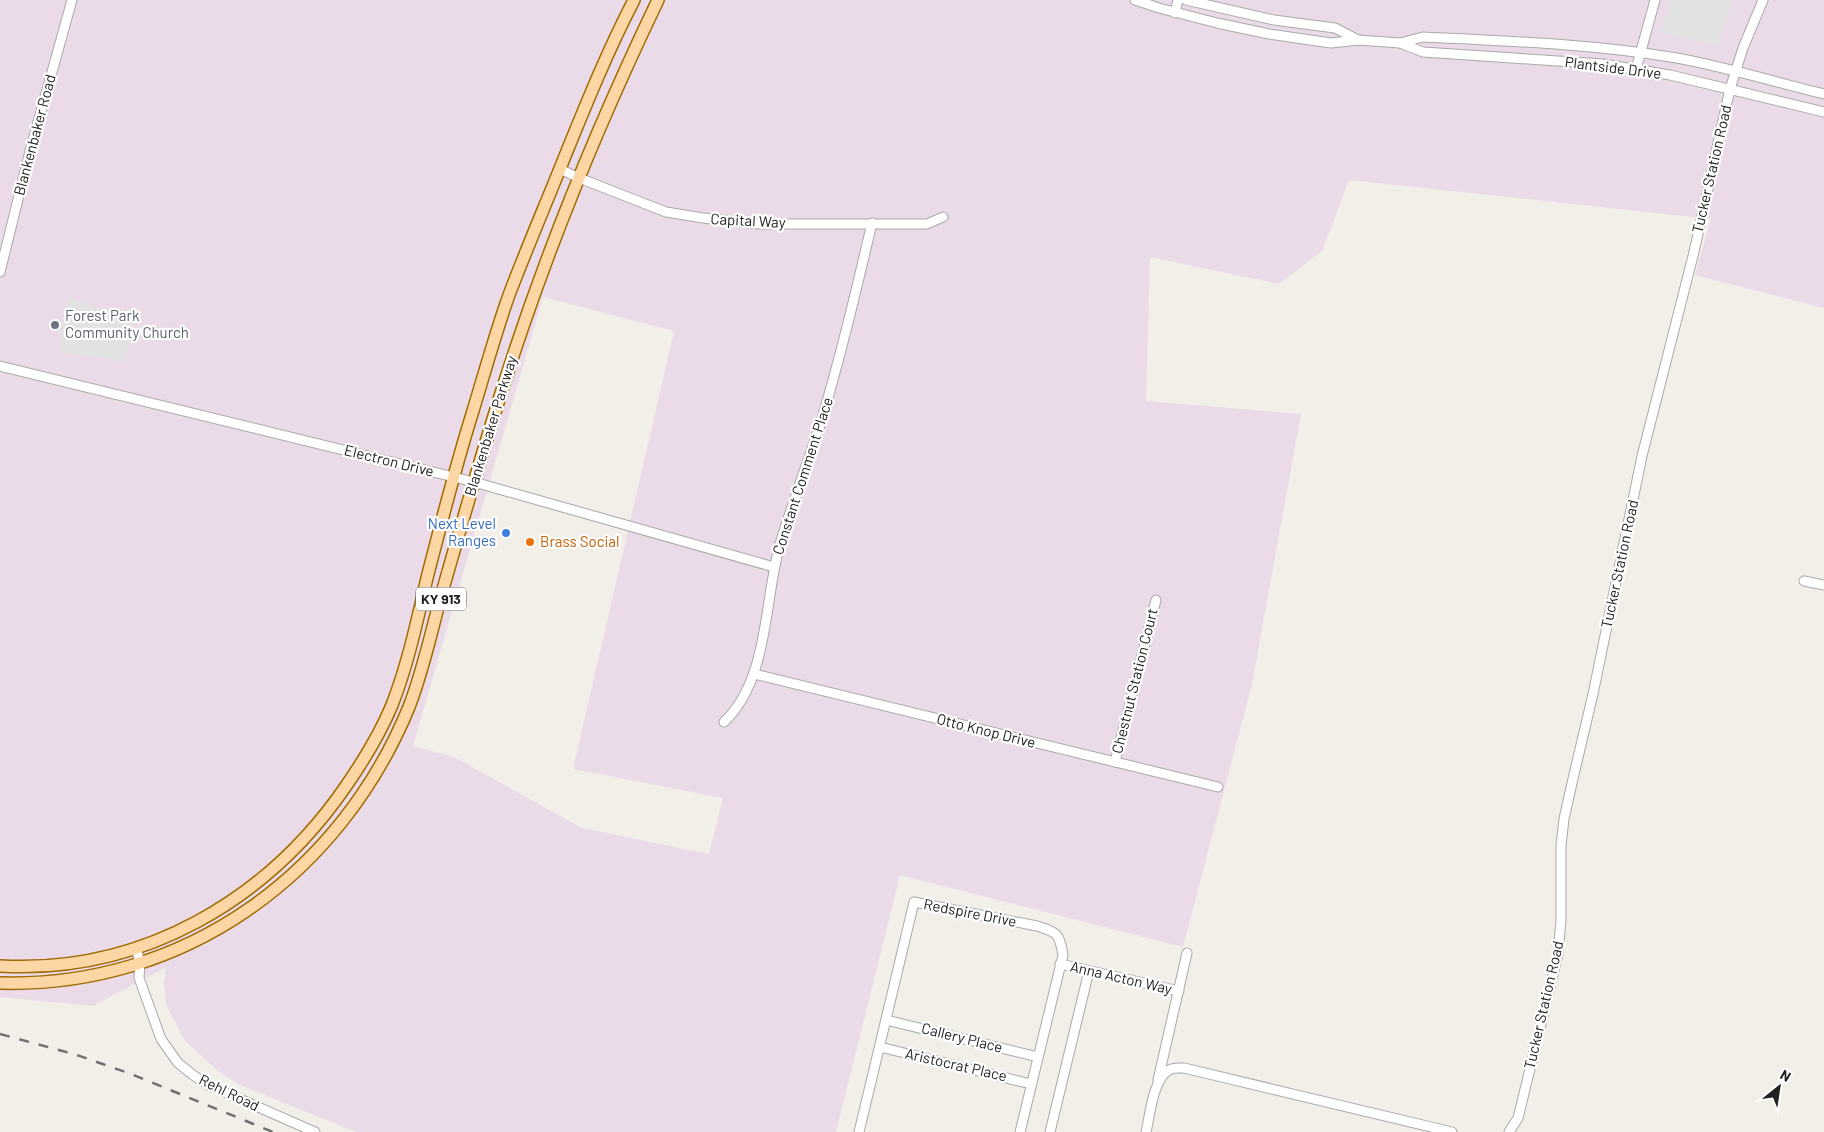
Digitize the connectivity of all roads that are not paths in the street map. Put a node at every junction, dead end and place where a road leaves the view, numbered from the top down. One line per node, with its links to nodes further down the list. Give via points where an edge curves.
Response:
1 (72, 0): 24 (street, Blankenbaker Road)
2 (634, 0): 20 (main road, Blankenbaker Parkway / KY 913)
3 (658, 0): 21 (main road, Blankenbaker Parkway / KY 913, via 625,68)
4 (1135, 0): 9 (street, Plantside Drive)
5 (1178, 0): 9 (street)
6 (1186, 0): 10 (street, Plantside Drive, via 1274,20 1335,28)
7 (1655, 0): 13 (street)
8 (1763, 0): 16 (street, Tucker Station Road)
9 (1175, 13): 10 (street, Plantside Drive, via 1300,39 1331,43)
10 (1358, 40): 12 (street, Plantside Drive)
11 (1512, 42): 12 (street, Plantside Drive, via 1423,37); 13 (street, Plantside Drive, via 1577,45); 14 (street)
12 (1400, 43): 14 (street, Plantside Drive, via 1423,52)
13 (1641, 53): 15 (street); 16 (street, Plantside Drive)
14 (1512, 58): 15 (street, Plantside Drive)
15 (1636, 69): 17 (street, Plantside Drive)
16 (1735, 72): 17 (street, Tucker Station Road); 18 (street, Plantside Drive)
17 (1730, 89): 19 (street, Plantside Drive); 55 (street, Tucker Station Road, via 1694,252 1642,456 1566,810 1561,845 1562,920 1558,954 1518,1118)
18 (1824, 94)
19 (1824, 112)
20 (560, 169): 21 (street, Capital Way); 26 (main road, Blankenbaker Parkway / KY 913, via 508,297)
21 (579, 178): 23 (street, Capital Way, via 671,213 703,218 759,224); 27 (main road, Blankenbaker Parkway / KY 913, via 523,325)
22 (943, 217): 23 (street, Capital Way, via 927,224)
23 (872, 223): 28 (street, Constant Comment Place, via 843,345)
24 (0, 272)
25 (0, 366): 26 (street, Electron Drive)
26 (452, 477): 27 (street, Electron Drive); 36 (main road, Blankenbaker Parkway / KY 913, via 402,678 382,730 365,758 317,826 266,876 207,917)
27 (474, 482): 28 (street, Electron Drive); 38 (main road, Blankenbaker Parkway / KY 913, via 410,704 374,777 340,824 304,864 245,913 218,930)
28 (774, 567): 32 (street, Constant Comment Place)
29 (1804, 581): 30 (street)
30 (1824, 585)
31 (1156, 600): 34 (street, Chestnut Station Court)
32 (754, 674): 33 (street, Constant Comment Place, via 742,701); 34 (street, Otto Knop Drive)
33 (724, 722)
34 (1115, 762): 35 (street, Otto Knop Drive)
35 (1218, 787)
36 (136, 948): 38 (street, Rehl Road); 40 (main road, Blankenbaker Parkway / KY 913, via 76,963)
37 (1188, 953): 43 (street)
38 (140, 963): 42 (main road, Blankenbaker Parkway / KY 913, via 93,977 43,983); 49 (street, Rehl Road, via 139,978 154,1024 178,1063 208,1085)
39 (1060, 964): 41 (street, Anna Acton Way); 44 (street, Redspire Drive, via 1063,955 1060,938 1052,931 914,902); 46 (street, Redspire Drive)
40 (0, 966)
41 (1089, 970): 43 (street, Anna Acton Way); 52 (street)
42 (0, 983)
43 (1179, 991): 47 (street, Anna Acton Way)
44 (886, 1020): 45 (street, Redspire Drive); 46 (street, Callery Place)
45 (880, 1047): 48 (street, Aristocrat Place); 50 (street, Redspire Drive)
46 (1038, 1057): 48 (street, Redspire Drive)
47 (1158, 1083): 53 (street); 54 (street, via 1169,1069 1184,1068)
48 (1031, 1084): 51 (street, Redspire Drive)
49 (315, 1132)
50 (858, 1132)
51 (1020, 1132)
52 (1050, 1132)
53 (1146, 1132)
54 (1452, 1132)
55 (1509, 1132)

